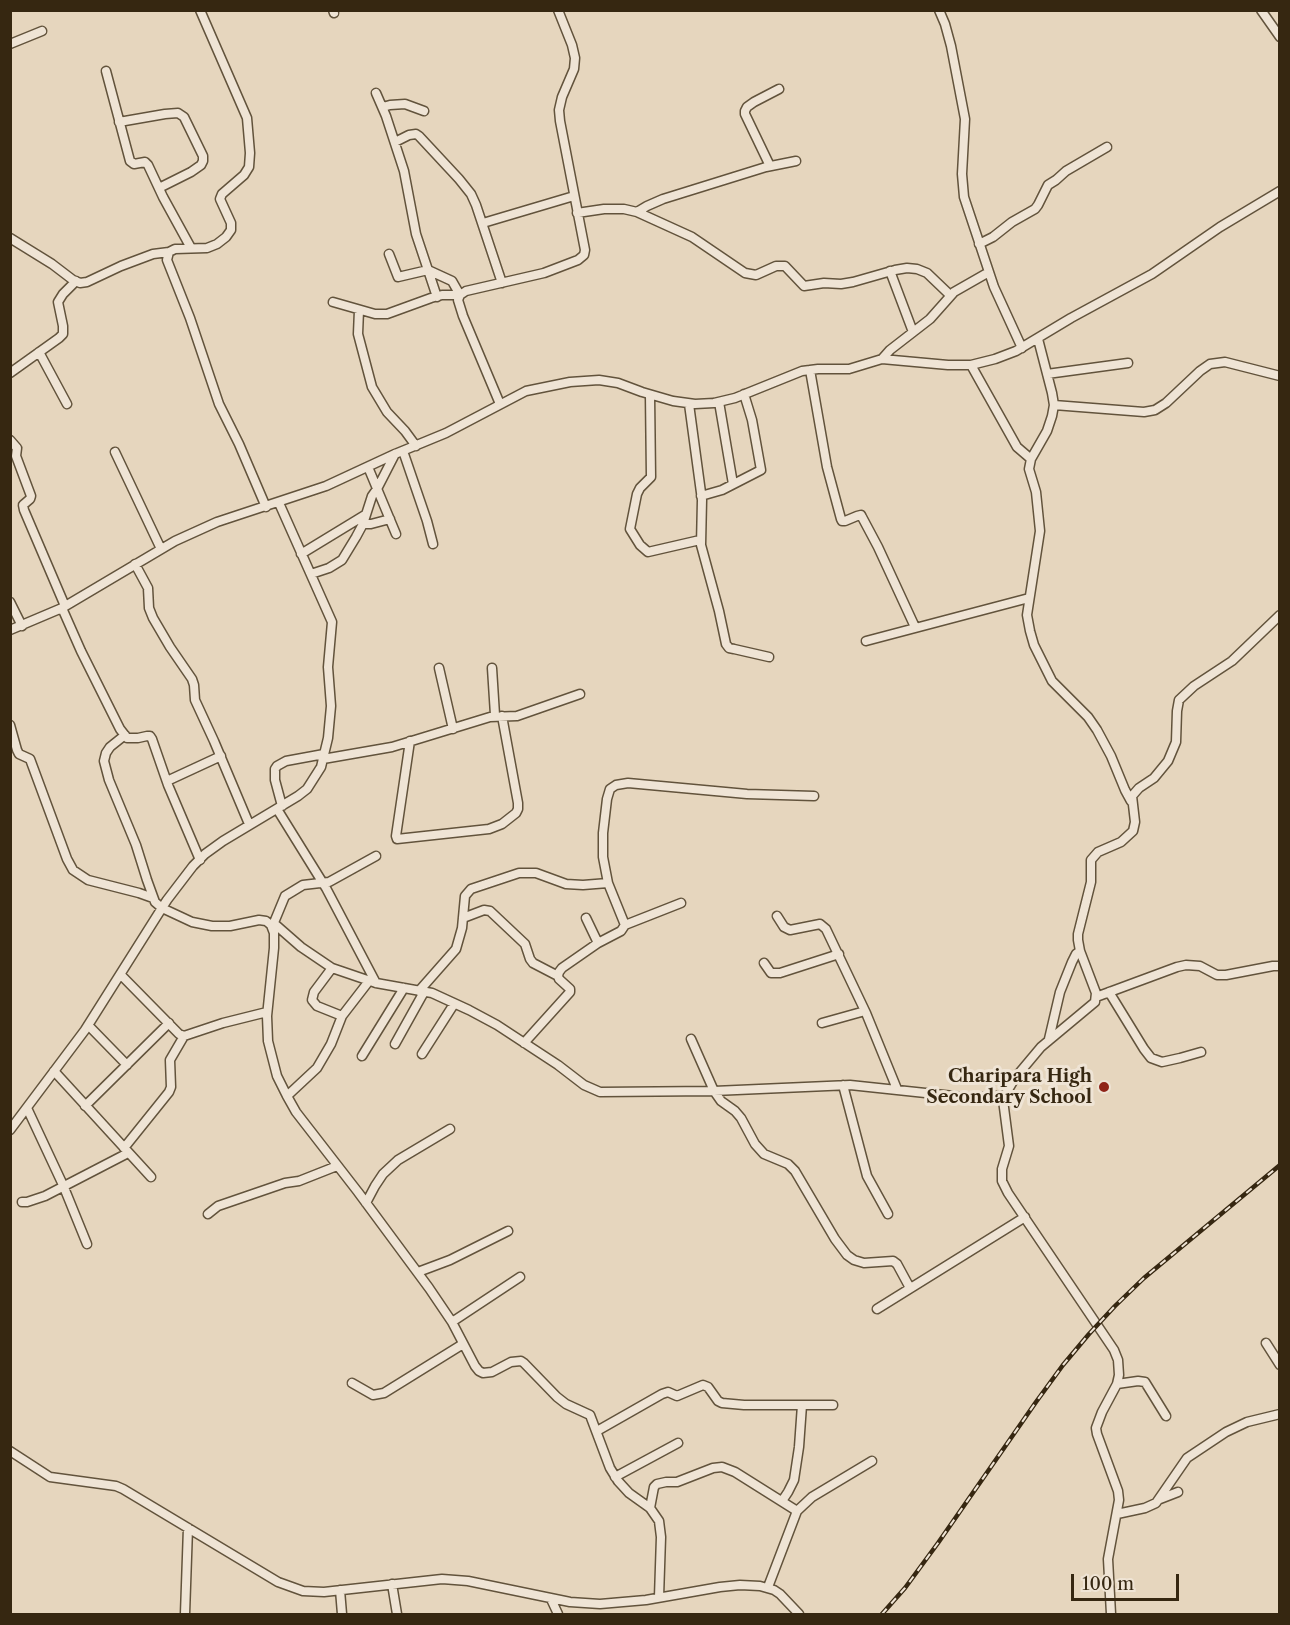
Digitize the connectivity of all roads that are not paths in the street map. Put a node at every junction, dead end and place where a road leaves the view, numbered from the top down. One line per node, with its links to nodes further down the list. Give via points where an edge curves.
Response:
1 (200, 10): 26 (street, via 247,118 250,153 244,176 220,199 231,230 217,244)
2 (558, 10): 20 (street, via 575,58 559,110)
3 (939, 10): 25 (street, via 951,46 965,120 964,197)
4 (1261, 10): 6 (street)
5 (42, 31): 7 (street)
6 (1280, 36)
7 (10, 44)
8 (105, 71): 13 (street)
9 (779, 89): 17 (street, via 745,111)
10 (376, 93): 11 (street)
11 (383, 107): 12 (street, via 398,103); 14 (street)
12 (424, 111)
13 (119, 122): 18 (street, via 130,161 145,162); 18 (street, via 165,114 178,113 184,117 203,161)
14 (395, 142): 23 (street, via 409,135 419,136 471,194); 29 (street)
15 (1107, 147): 25 (street, via 1048,185 1035,209)
16 (796, 161): 17 (street)
17 (770, 166): 21 (street)
18 (159, 188): 26 (street)
19 (1280, 191): 40 (street, via 1152,274)
20 (574, 196): 22 (street); 23 (street)
21 (637, 212): 22 (street, via 624,209); 30 (street, via 692,237 745,273 756,275 785,266 809,287 853,282)
22 (578, 213): 33 (street, via 584,255 544,273)
23 (483, 223): 33 (street)
24 (10, 238): 32 (street)
25 (979, 243): 31 (street)
26 (191, 248): 27 (street)
27 (169, 252): 32 (street, via 153,254 87,282); 68 (street, via 167,260 219,404)
28 (389, 254): 29 (street, via 398,277)
29 (428, 270): 34 (street, via 452,281); 36 (street)
30 (890, 271): 35 (street, via 917,269 927,273); 39 (street)
31 (989, 272): 35 (street); 41 (street)
32 (76, 281): 42 (street, via 58,302 63,334)
33 (502, 283): 34 (street)
34 (460, 295): 36 (street); 54 (street, via 463,316)
35 (950, 295): 39 (street)
36 (436, 297): 38 (street, via 387,314)
37 (333, 302): 38 (street)
38 (359, 310): 58 (street, via 358,334 372,387)
39 (913, 332): 43 (street)
40 (1038, 339): 41 (street); 48 (street)
41 (1022, 348): 45 (street)
42 (39, 352): 47 (street); 53 (street)
43 (882, 359): 45 (street); 46 (street, via 849,369)
44 (1128, 363): 48 (street)
45 (970, 365): 62 (street, via 1017,447)
46 (810, 370): 51 (street); 83 (street, via 827,467 842,522 861,515)
47 (10, 373)
48 (1047, 374): 56 (street)
49 (1280, 376): 56 (street, via 1225,362 1210,364 1155,410)
50 (650, 394): 54 (street, via 599,380 544,386); 55 (street); 72 (street, via 651,477 637,494 630,529 648,552)
51 (744, 394): 52 (street); 64 (street, via 761,470)
52 (718, 402): 55 (street); 64 (street)
53 (67, 404)
54 (500, 404): 58 (street)
55 (689, 404): 66 (street)
56 (1054, 405): 62 (street, via 1047,431)
57 (10, 440): 61 (street, via 17,448)
58 (416, 446): 60 (street)
59 (115, 452): 74 (street)
60 (399, 452): 63 (street); 65 (street); 73 (street, via 428,521)
61 (13, 456): 80 (street, via 31,495 22,505)
62 (1031, 459): 78 (street, via 1029,469 1040,531)
63 (368, 467): 65 (street); 67 (street)
64 (733, 484): 66 (street)
65 (377, 489): 69 (street); 70 (street)
66 (701, 496): 72 (street)
67 (279, 503): 68 (street); 75 (street)
68 (266, 507): 74 (street, via 217,522)
69 (364, 519): 70 (street, via 370,524); 75 (street); 77 (street, via 342,560)
70 (390, 519): 71 (street)
71 (396, 534)
72 (700, 540): 86 (street, via 726,644)
73 (433, 544)
74 (161, 549): 76 (street)
75 (301, 554): 77 (street)
76 (135, 564): 80 (street); 95 (street, via 148,588 153,618 192,679 195,700)
77 (311, 574): 96 (street, via 332,622 328,667 331,706)
78 (1029, 597): 83 (street); 99 (street, via 1029,631 1038,653 1052,681 1097,730)
79 (10, 602): 82 (street)
80 (63, 607): 82 (street); 93 (street, via 100,691)
81 (1276, 619): 99 (street, via 1232,661 1179,700 1176,742 1168,761 1154,778 1134,792)
82 (22, 626): 84 (street)
83 (915, 627): 85 (street)
84 (10, 630)
85 (866, 641)
86 (769, 657)
87 (439, 668): 92 (street)
88 (492, 668): 90 (street)
89 (580, 694): 90 (street, via 523,714)
90 (499, 716): 92 (street); 94 (street, via 518,809 502,824 489,829 397,839)
91 (10, 725): 106 (street, via 19,754 30,759 73,870 88,880)
92 (453, 729): 94 (street)
93 (125, 735): 97 (street, via 130,739 150,736); 106 (street, via 110,747 104,761)
94 (410, 741): 96 (street)
95 (221, 756): 97 (street); 101 (street)
96 (323, 757): 100 (street, via 307,789); 100 (street, via 286,761 277,766)
97 (167, 782): 103 (street)
98 (814, 796): 105 (street, via 616,785 607,799 603,833)
99 (1131, 802): 115 (street, via 1133,831 1091,860 1091,882 1078,934)
100 (279, 808): 101 (street); 104 (street)
101 (249, 824): 103 (street, via 222,840)
102 (376, 856): 104 (street)
103 (200, 860): 108 (street)
104 (323, 883): 112 (street, via 303,885 285,896); 122 (street)
105 (608, 884): 110 (street, via 566,884 536,873 519,873 471,889 465,896); 113 (street)
106 (153, 898): 108 (street)
107 (681, 903): 113 (street)
108 (162, 908): 112 (street, via 192,922 212,926 259,920); 120 (street)
109 (777, 916): 116 (street, via 789,930 820,924)
110 (463, 918): 121 (street, via 490,911 525,944 533,963); 124 (street, via 456,949)
111 (586, 918): 114 (street)
112 (272, 925): 119 (street); 129 (street, via 274,948)
113 (625, 925): 114 (street)
114 (598, 943): 121 (street, via 562,968)
115 (1080, 951): 126 (street); 136 (street, via 1060,992)
116 (839, 954): 117 (street, via 780,973 771,973); 128 (street)
117 (764, 963)
118 (1280, 966): 125 (street, via 1217,975 1200,966 1186,965)
119 (332, 968): 122 (street); 130 (street, via 312,1000)
120 (121, 975): 131 (street); 133 (street)
121 (558, 976): 137 (street, via 570,992)
122 (373, 982): 123 (street); 130 (street)
123 (404, 988): 124 (street); 141 (street)
124 (421, 991): 127 (street); 138 (street)
125 (1109, 992): 126 (street); 139 (street, via 1151,1058 1162,1062)
126 (1096, 997): 136 (street, via 1091,1006)
127 (454, 1004): 137 (street); 140 (street)
128 (865, 1011): 132 (street); 145 (street)
129 (267, 1012): 134 (street); 148 (street, via 268,1041)
130 (342, 1016): 148 (street, via 317,1068)
131 (169, 1023): 134 (street); 142 (street)
132 (822, 1023)
133 (88, 1025): 142 (street); 143 (street)
134 (184, 1036): 154 (street, via 170,1060 169,1092)
135 (691, 1039): 146 (street)
136 (1049, 1039): 147 (street)
137 (524, 1043): 146 (street, via 600,1092)
138 (395, 1044)
139 (1201, 1052)
140 (422, 1054)
141 (362, 1056)
142 (127, 1065): 149 (street)
143 (54, 1071): 149 (street); 150 (street)
144 (843, 1085): 145 (street); 146 (street); 161 (street, via 867,1176)
145 (897, 1089): 147 (street, via 963,1097)
146 (714, 1091): 167 (street, via 741,1118 764,1154 795,1171 847,1255 869,1264 893,1261)
147 (1005, 1095): 162 (street, via 1009,1146 1001,1175)
148 (287, 1096): 155 (street)
149 (85, 1106): 154 (street)
150 (27, 1108): 151 (street); 157 (street)
151 (15, 1117): 153 (street)
152 (450, 1129): 159 (street, via 383,1174)
153 (10, 1130)
154 (126, 1150): 156 (street); 157 (street)
155 (337, 1166): 159 (street); 160 (street, via 218,1206)
156 (151, 1177)
157 (63, 1185): 158 (street, via 45,1196); 164 (street)
158 (22, 1202)
159 (366, 1203): 165 (street)
160 (208, 1214)
161 (888, 1214)
162 (1025, 1217): 167 (street); 174 (street, via 1114,1350 1119,1365)
163 (508, 1231): 165 (street)
164 (87, 1244)
165 (418, 1272): 169 (street)
166 (520, 1278): 169 (street)
167 (910, 1288): 168 (street)
168 (878, 1309)
169 (452, 1322): 171 (street)
170 (1266, 1343): 172 (street)
171 (462, 1344): 173 (street, via 384,1393 373,1395); 179 (street, via 483,1373 516,1361 524,1363 557,1397 590,1415)
172 (1280, 1365)
173 (352, 1383)
174 (1117, 1384): 178 (street, via 1142,1380); 189 (street, via 1096,1428 1118,1491)
175 (802, 1405): 176 (street); 179 (street, via 722,1403 704,1385 677,1395 668,1392); 186 (street, via 794,1480)
176 (833, 1405)
177 (1280, 1414): 185 (street, via 1235,1427 1194,1452)
178 (1166, 1416)
179 (597, 1431): 183 (street)
180 (678, 1443): 183 (street)
181 (10, 1450): 190 (street, via 50,1477 123,1489)
182 (872, 1461): 188 (street, via 812,1497)
183 (615, 1477): 187 (street)
184 (1178, 1491): 185 (street)
185 (1160, 1499): 189 (street, via 1151,1506)
186 (782, 1501): 187 (street, via 729,1468 718,1467 683,1480 657,1484); 188 (street)
187 (650, 1508): 194 (street, via 661,1530)
188 (797, 1511): 192 (street)
189 (1117, 1514): 201 (street, via 1108,1559)
190 (188, 1527): 193 (street, via 290,1588); 196 (street)
191 (392, 1584): 193 (street); 195 (street, via 453,1579); 198 (street)
192 (768, 1587): 194 (street, via 740,1585); 200 (street)
193 (340, 1590): 197 (street)
194 (659, 1597): 195 (street, via 600,1604)
195 (551, 1599): 199 (street)
196 (185, 1614)
197 (342, 1614)
198 (397, 1614)
199 (558, 1614)
200 (799, 1614)
201 (1111, 1614)

